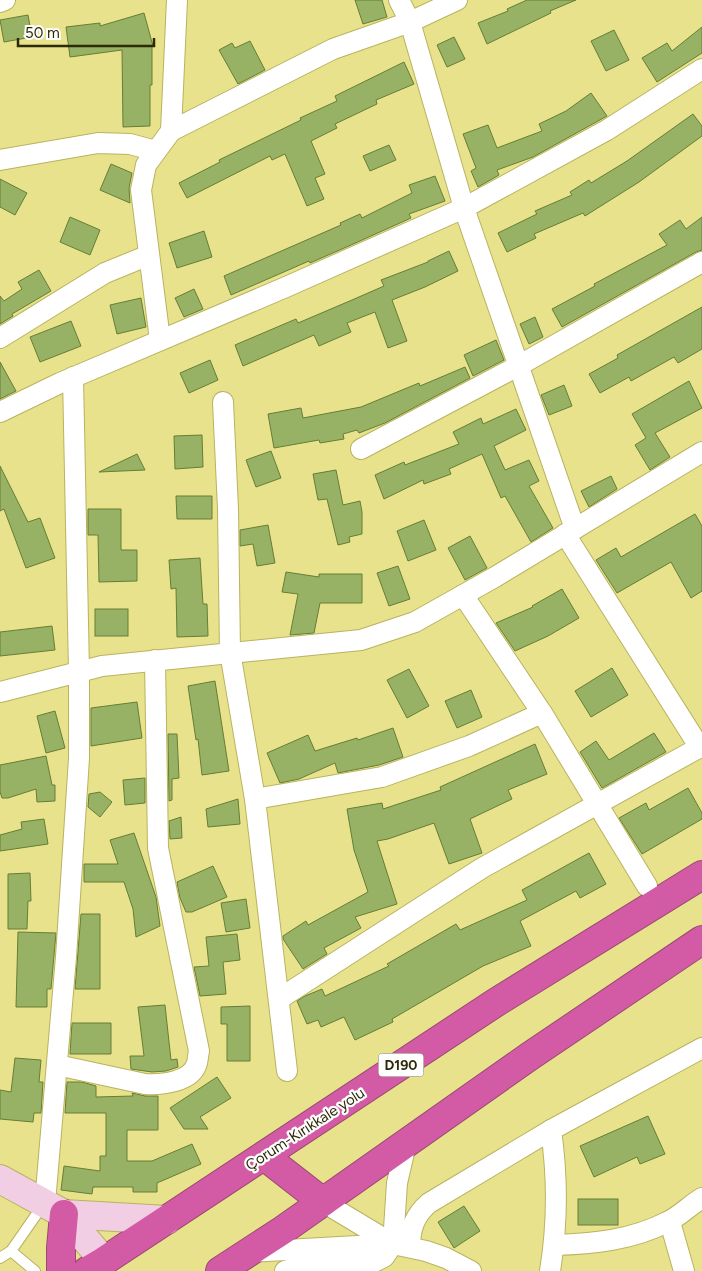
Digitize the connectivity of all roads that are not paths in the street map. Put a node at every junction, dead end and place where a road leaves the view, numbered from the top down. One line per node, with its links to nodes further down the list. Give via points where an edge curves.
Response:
1 (5, 0): 5 (street)
2 (177, 0): 8 (street)
3 (399, 0): 6 (street)
4 (457, 0): 6 (street)
5 (0, 2)
6 (410, 22): 8 (street, via 333,49); 11 (street)
7 (702, 69): 11 (street, via 607,130)
8 (171, 131): 9 (street)
9 (156, 151): 10 (street, via 130,144 98,143); 12 (street, via 146,165 141,190)
10 (0, 160)
11 (464, 208): 15 (street); 16 (street)
12 (149, 254): 14 (street, via 105,273); 15 (street)
13 (702, 262): 16 (street)
14 (0, 338)
15 (160, 340): 17 (street)
16 (518, 366): 20 (street); 22 (street)
17 (72, 377): 19 (street); 26 (street)
18 (223, 402): 24 (street)
19 (0, 412)
20 (361, 448)
21 (702, 452): 22 (street)
22 (570, 532): 23 (street); 29 (street)
23 (463, 595): 24 (street, via 415,622 361,640); 28 (street)
24 (230, 652): 25 (street); 30 (street)
25 (156, 660): 26 (street); 37 (street, via 158,848 198,1051 197,1064 186,1076 157,1085)
26 (79, 672): 27 (street); 37 (street, via 79,758)
27 (0, 692)
28 (542, 713): 30 (street, via 468,746 382,777); 31 (street)
29 (701, 747): 31 (street)
30 (255, 799): 35 (street)
31 (598, 805): 33 (street); 35 (street, via 482,868)
32 (702, 875): 41 (highway, Çorum-Kırıkkale yolu / D190, via 495,1003)
33 (647, 886)
34 (702, 940): 40 (highway)
35 (279, 999): 38 (street)
36 (702, 1048): 39 (street)
37 (57, 1066): 45 (street)
38 (287, 1071)
39 (551, 1130): 48 (street, via 557,1184); 49 (street, via 429,1203 417,1216)
40 (406, 1144): 44 (highway); 49 (street, via 397,1183)
41 (264, 1156): 44 (highway); 46 (highway, Çorum-Kırıkkale yolu / D190)
42 (0, 1179): 45 (street)
43 (702, 1198): 47 (street)
44 (323, 1202): 49 (street); 51 (highway)
45 (55, 1208): 46 (street); 50 (lane); 53 (street); 55 (highway)
46 (167, 1220): 53 (highway, Çorum-Kırıkkale yolu / D190)
47 (670, 1222): 48 (street, via 607,1242); 60 (street)
48 (554, 1245): 59 (street)
49 (401, 1246): 51 (street); 57 (street, via 372,1263); 58 (street, via 446,1258)
50 (11, 1251): 52 (lane); 54 (lane)
51 (249, 1252): 56 (highway)
52 (0, 1258)
53 (101, 1268)
54 (35, 1271)
55 (61, 1271)
56 (220, 1271)
57 (285, 1271)
58 (471, 1271)
59 (550, 1271)
60 (684, 1271)

